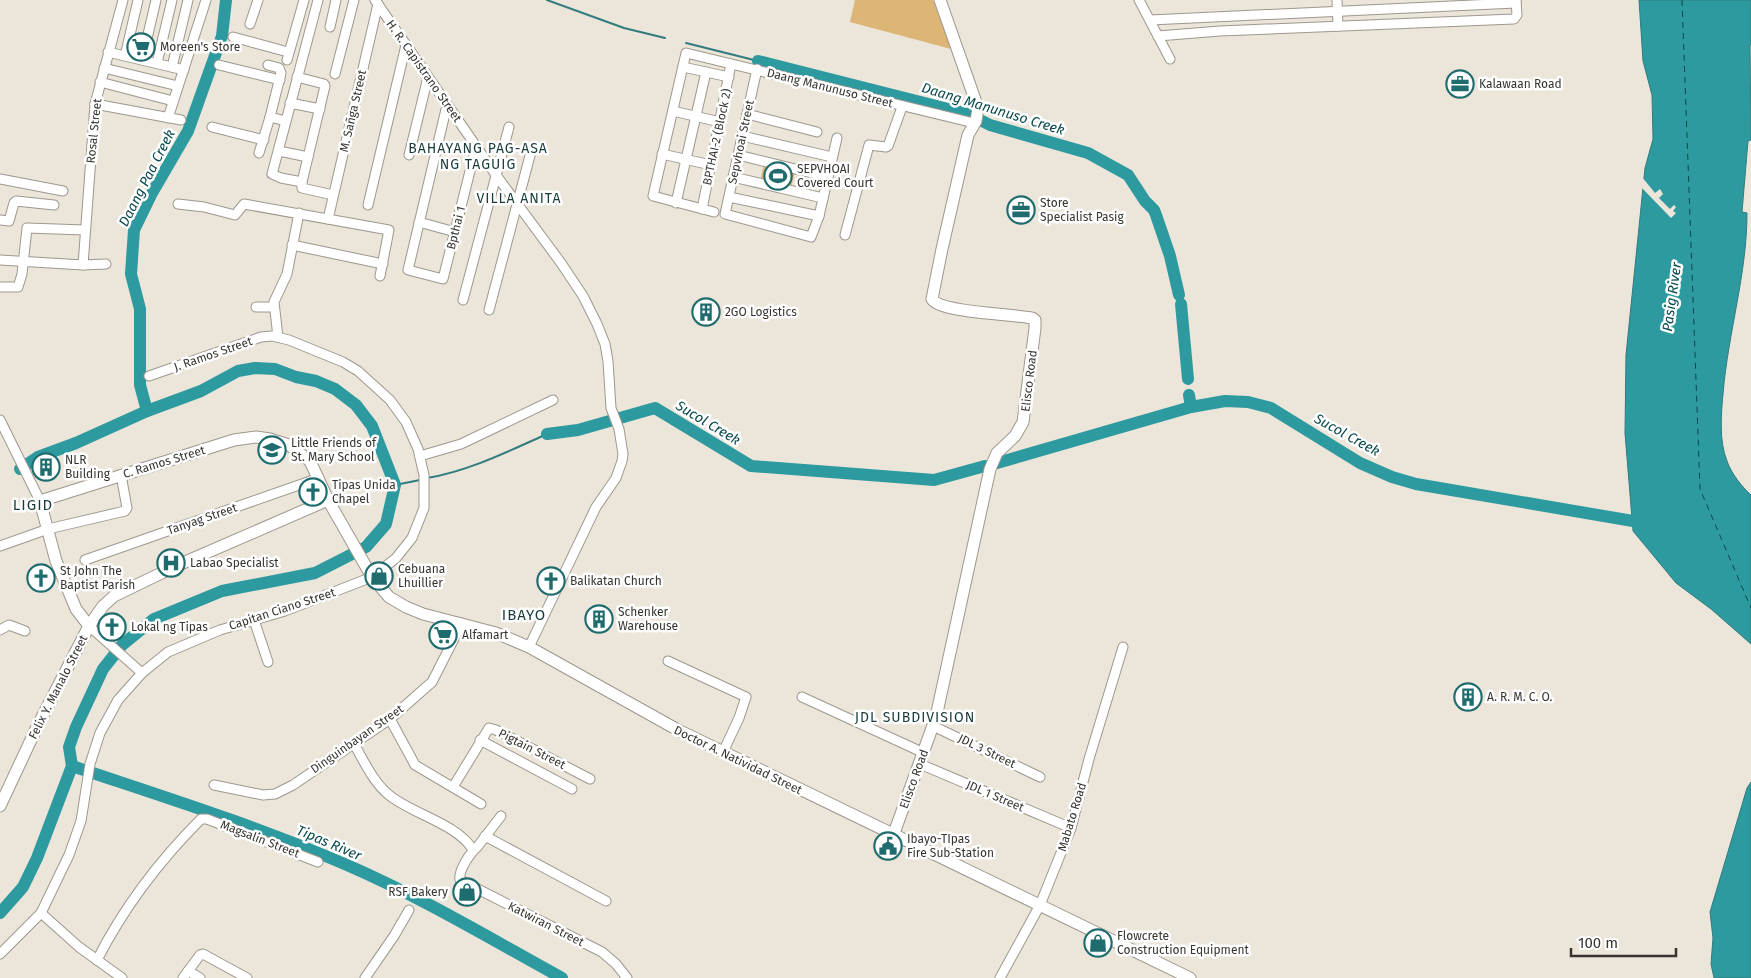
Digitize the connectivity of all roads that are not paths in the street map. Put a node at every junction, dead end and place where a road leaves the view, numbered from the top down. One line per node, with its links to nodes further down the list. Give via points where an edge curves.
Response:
1 (123, 0): 25 (street, Rosal Street)
2 (138, 0): 26 (street)
3 (156, 0): 28 (street)
4 (172, 0): 29 (street)
5 (188, 0): 33 (street)
6 (206, 0): 37 (street)
7 (258, 0): 19 (street)
8 (304, 0): 23 (street, via 288,56)
9 (318, 0): 40 (street)
10 (336, 0): 21 (street)
11 (354, 0): 39 (street)
12 (940, 0): 57 (main road, via 978,108)
13 (1139, 0): 18 (street)
14 (1337, 0): 17 (street)
15 (376, 2): 24 (street, H. R. Capistrano Street); 86 (street, M. Sañga Street)
16 (1516, 2): 17 (street); 20 (street, via 1517,15 1514,19)
17 (1336, 11): 18 (street); 20 (street)
18 (1150, 20): 22 (street)
19 (250, 24)
20 (1338, 26): 22 (street)
21 (330, 27)
22 (1158, 36): 27 (street)
23 (233, 37)
24 (406, 45): 41 (street, H. R. Capistrano Street); 93 (street)
25 (108, 52): 26 (street); 35 (street, Rosal Street)
26 (125, 56): 28 (street)
27 (1170, 59)
28 (142, 60): 29 (street)
29 (156, 63): 33 (street)
30 (731, 64): 34 (street, Daang Manunuso Street, via 686,53); 36 (street, Daang Manunuso Street); 42 (street, BPTHAI-2 (Block 2))
31 (219, 65): 43 (street)
32 (268, 65): 43 (street, via 281,70)
33 (172, 67): 37 (street)
34 (683, 67): 38 (street); 52 (street)
35 (104, 68): 44 (street, Rosal Street); 45 (street)
36 (756, 69): 50 (street, Daang Manunuso Street); 53 (street, Sepvhoai Street)
37 (184, 70): 45 (street)
38 (706, 72): 42 (street); 54 (street)
39 (335, 74)
40 (297, 77): 47 (street); 51 (street, via 325,85)
41 (428, 77): 49 (street, H. R. Capistrano Street); 72 (street)
42 (729, 77): 60 (street, BPTHAI-2 (Block 2))
43 (280, 80): 55 (street)
44 (100, 82): 46 (street); 48 (street, Rosal Street)
45 (178, 86): 46 (street)
46 (174, 101): 56 (street)
47 (290, 103): 51 (street); 59 (street)
48 (95, 104): 56 (street); 101 (street, Rosal Street)
49 (447, 105): 67 (street, H. R. Capistrano Street); 100 (street)
50 (902, 106): 57 (street, Daang Manunuso Street); 103 (street, via 888,146 868,145)
51 (320, 109): 74 (street)
52 (673, 111): 54 (street); 71 (street)
53 (747, 114): 63 (street); 64 (street, Sepvhoai Street)
54 (696, 116): 60 (street); 76 (street)
55 (270, 117): 59 (street); 66 (street)
56 (168, 118): 58 (street)
57 (976, 119): 142 (main road, Elisco Road, via 968,135 932,299 937,304 960,309 1032,318 1035,328 1023,422 1015,436 998,453 990,469)
58 (181, 120)
59 (286, 121): 69 (street)
60 (720, 122): 77 (street, BPTHAI-2 (Block 2))
61 (212, 127): 66 (street)
62 (509, 127): 79 (street)
63 (817, 132)
64 (742, 136): 73 (street, Sepvhoai Street); 75 (street)
65 (836, 138): 75 (street)
66 (264, 140): 70 (street)
67 (476, 148): 79 (street, H. R. Capistrano Street); 102 (street, Bpthai 1)
68 (532, 148): 89 (street)
69 (279, 150): 74 (street); 78 (street)
70 (259, 153)
71 (662, 154): 76 (street); 90 (street, via 653,196)
72 (409, 155)
73 (738, 155): 80 (street, Sepvhoai Street); 81 (street)
74 (308, 157): 83 (street)
75 (832, 157): 81 (street)
76 (686, 159): 77 (street); 90 (street)
77 (711, 165): 94 (street, BPTHAI-2 (Block 2))
78 (272, 174): 83 (street); 84 (street)
79 (496, 175): 89 (street, H. R. Capistrano Street); 112 (street)
80 (733, 177): 87 (street, Sepvhoai Street); 88 (street)
81 (828, 177): 88 (street)
82 (0, 179): 85 (street)
83 (302, 182): 86 (street, via 302,188)
84 (268, 184)
85 (63, 191)
86 (333, 195): 98 (street, M. Sañga Street)
87 (728, 197): 97 (street); 97 (street, Sepvhoai Street, via 725,214 809,237)
88 (823, 198): 97 (street)
89 (516, 202): 115 (street); 135 (street, H. R. Capistrano Street, via 562,263 597,324 608,361 612,414 623,458 616,478 596,506)
90 (676, 203): 94 (street)
91 (178, 204): 96 (street, via 235,215 244,204)
92 (54, 205): 99 (street, via 15,201 9,221)
93 (368, 206)
94 (702, 209): 95 (street)
95 (714, 212)
96 (299, 213): 98 (street); 104 (street)
97 (819, 216)
98 (328, 219): 108 (street, via 389,230)
99 (0, 220)
100 (420, 222): 102 (street); 102 (street, Bpthai 1, via 408,270 443,279)
101 (85, 230): 106 (street, via 27,228); 109 (street, Rosal Street)
102 (455, 232)
103 (845, 236)
104 (292, 245): 108 (street); 114 (street, via 287,274)
105 (0, 260): 106 (street)
106 (24, 262): 109 (street); 111 (street, via 18,287)
107 (106, 264): 109 (street)
108 (383, 264): 110 (street)
109 (83, 265)
110 (380, 276)
111 (0, 287)
112 (463, 300)
113 (256, 307): 114 (street)
114 (274, 307): 116 (street)
115 (489, 310)
116 (278, 337): 117 (street, J. Ramos Street, via 261,337); 121 (street, J. Ramos Street, via 358,371 390,400 406,422)
117 (149, 376)
118 (553, 400): 121 (street, via 461,444)
119 (0, 420): 125 (street)
120 (289, 445): 122 (main road, C. Ramos Street, via 256,437 234,440); 123 (main road, Doctor A. Natividad Street, via 310,461)
121 (420, 456): 129 (street, J. Ramos Street, via 425,480 424,508 412,538 396,558)
122 (121, 475): 125 (main road, C. Ramos Street); 126 (street, via 125,511)
123 (319, 478): 124 (main road, Doctor A. Natividad Street); 128 (street, Tanyag Street)
124 (328, 500): 129 (main road, Doctor A. Natividad Street); 132 (main road, Felix Y. Manalo Street, via 114,596)
125 (40, 501): 126 (main road)
126 (48, 530): 127 (street); 132 (main road, via 72,601)
127 (0, 546)
128 (85, 560)
129 (372, 577): 130 (street, Capitan Ciano Street); 131 (main road, Doctor A. Natividad Street, via 389,597 406,607)
130 (254, 620): 138 (street); 139 (street, Capitan Ciano Street, via 168,652)
131 (462, 623): 135 (main road, Doctor A. Natividad Street, via 496,632); 141 (street, Dinguinbayan Street, via 432,682)
132 (89, 626): 139 (street); 155 (main road, Felix Y. Manalo Street)
133 (0, 630): 134 (street, via 10,625)
134 (25, 632)
135 (529, 647): 145 (main road, Doctor A. Natividad Street)
136 (1123, 648): 157 (street, Mabato Road, via 1088,759)
137 (668, 661): 145 (street, via 746,697)
138 (268, 662)
139 (142, 673): 165 (street, Capitan Ciano Street, via 118,700 97,740 81,821)
140 (802, 697): 146 (street, JDL 1 Street)
141 (390, 719): 144 (street, Dinguinbayan Street); 152 (street, via 412,762)
142 (933, 726): 146 (main road, Elisco Road); 149 (street, JDL 3 Street)
143 (480, 740): 147 (street, Pigtain Street, via 486,730 492,728); 148 (street); 152 (street, Pigtain Street)
144 (354, 744): 151 (street, Dinguinbayan Street, via 275,794 263,795); 160 (street, via 375,780 389,796 464,838)
145 (723, 752): 159 (main road, Doctor A. Natividad Street)
146 (922, 759): 157 (street, JDL 1 Street); 159 (main road, Elisco Road)
147 (558, 762): 148 (street); 150 (street, Pigtain Street)
148 (550, 776): 153 (street)
149 (1040, 777)
150 (590, 779)
151 (214, 785)
152 (453, 788): 154 (street)
153 (572, 789)
154 (481, 804)
155 (0, 806)
156 (502, 816): 158 (street)
157 (1071, 828): 163 (street, Mabato Road)
158 (485, 836): 160 (street); 162 (street)
159 (893, 836): 163 (main road, Doctor A. Natividad Street)
160 (473, 850): 173 (street, Katwiran Street, via 459,878 464,883 602,952)
161 (318, 862): 167 (street, Magsalin Street, via 200,818 125,909)
162 (606, 902)
163 (1040, 905): 174 (street, Mabato Road); 175 (main road, Doctor A. Natividad Street)
164 (409, 910): 172 (street)
165 (41, 914): 166 (street); 167 (street)
166 (0, 954)
167 (97, 960): 169 (street)
168 (185, 975): 170 (street); 171 (street, via 203,954)
169 (122, 978)
170 (200, 978)
171 (247, 978)
172 (365, 978)
173 (627, 978)
174 (1000, 978)
175 (1190, 978)

